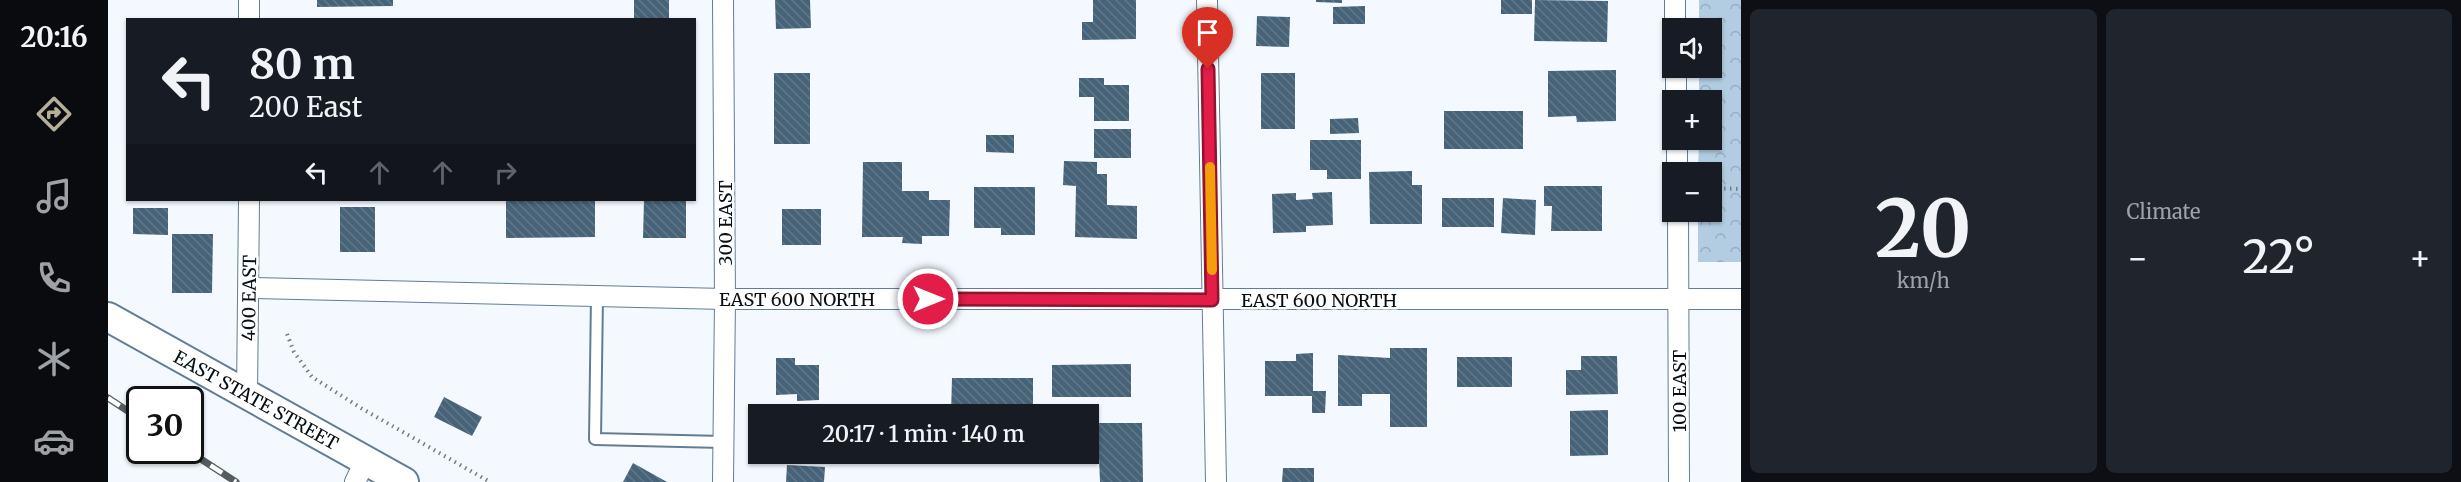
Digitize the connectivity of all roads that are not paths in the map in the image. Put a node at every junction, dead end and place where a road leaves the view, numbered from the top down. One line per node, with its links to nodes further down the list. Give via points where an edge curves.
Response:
1 (249, 0): 5 (street)
2 (723, 0): 11 (street, 300 EAST)
3 (1207, 0): 14 (street)
4 (1675, 0): 6 (street)
5 (249, 18)
6 (1675, 18)
7 (249, 201): 9 (street, 400 EAST)
8 (1678, 222): 12 (street, 100 EAST)
9 (249, 288): 10 (street, EAST 600 NORTH); 16 (street, 400 EAST)
10 (597, 296): 11 (street, EAST 600 NORTH); 17 (lane, via 595,439)
11 (725, 299): 14 (street, EAST 600 NORTH); 17 (street, 300 EAST)
12 (1679, 299): 13 (street, EAST 600 NORTH); 14 (street, EAST 600 NORTH); 22 (street, 100 EAST)
13 (1741, 299)
14 (1212, 300): 21 (street)
15 (108, 317): 16 (main road, EAST STATE STREET)
16 (248, 396): 18 (main road, EAST STATE STREET)
17 (723, 441): 20 (street, 300 EAST)
18 (360, 472): 19 (main road, EAST STATE STREET)
19 (404, 482)
20 (723, 482)
21 (1216, 482)
22 (1679, 482)

